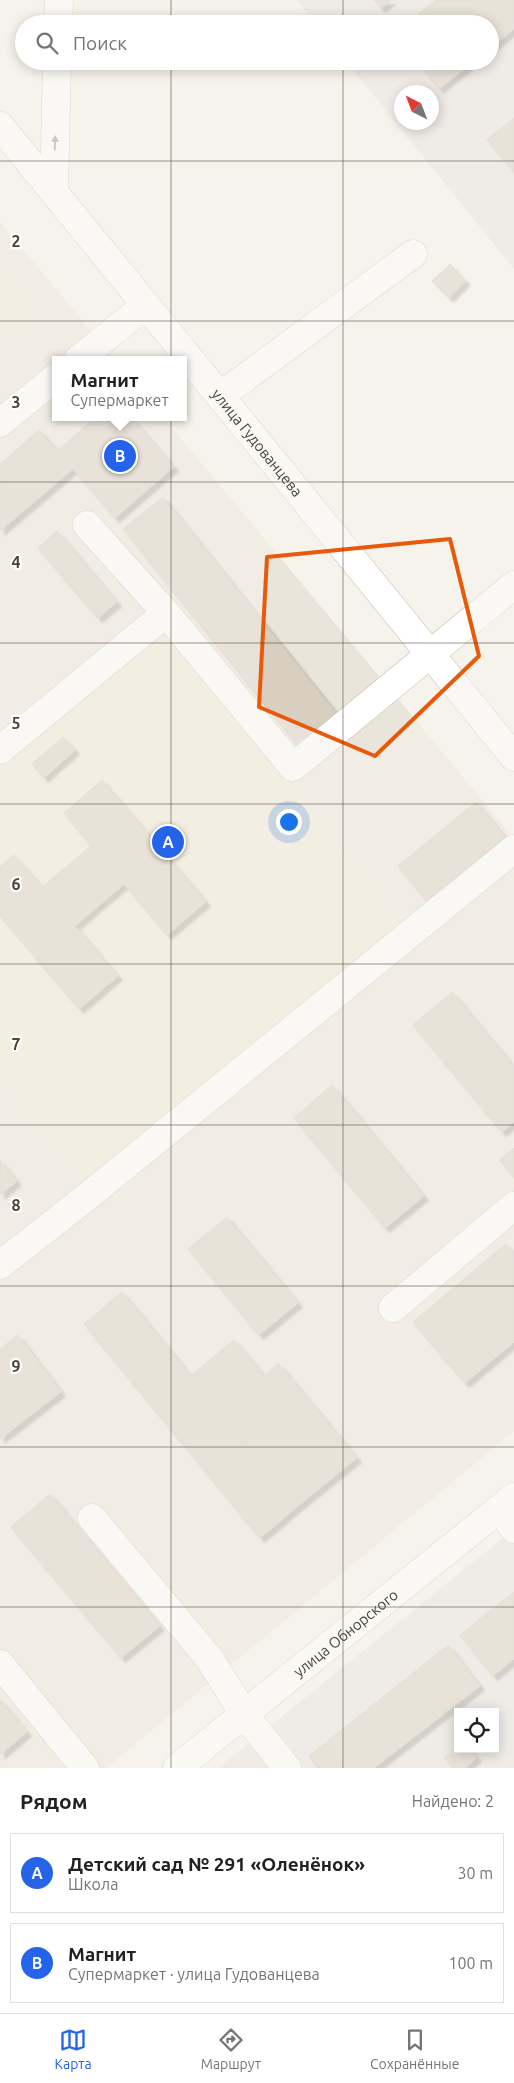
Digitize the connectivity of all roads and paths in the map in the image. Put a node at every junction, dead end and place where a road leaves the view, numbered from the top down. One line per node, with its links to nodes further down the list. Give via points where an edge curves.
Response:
1 (59, 0): 2 (street)
2 (58, 15)
3 (57, 70): 5 (street, one-way to 3)
4 (0, 126): 5 (street, улица Гудованцева)
5 (54, 192): 7 (street, улица Гудованцева)
6 (413, 254): 10 (street)
7 (146, 305): 8 (street); 10 (street, улица Гудованцева)
8 (83, 356)
9 (52, 381): 11 (street)
10 (220, 396): 15 (street, улица Гудованцева)
11 (0, 423)
12 (87, 525): 14 (street)
13 (514, 586): 15 (street)
14 (166, 613): 15 (street, via 293,767); 16 (street)
15 (430, 654): 17 (street, улица Гудованцева)
16 (0, 750)
17 (514, 757)
18 (514, 849): 20 (street)
19 (514, 1206): 21 (street)
20 (0, 1265)
21 (393, 1308)
22 (509, 1512): 25 (street, улица Обнорского)
23 (92, 1518): 25 (street, via 209,1658)
24 (0, 1664): 26 (street)
25 (244, 1714): 27 (street, улица Обнорского); 28 (street)
26 (85, 1768)
27 (177, 1768)
28 (287, 1768)

